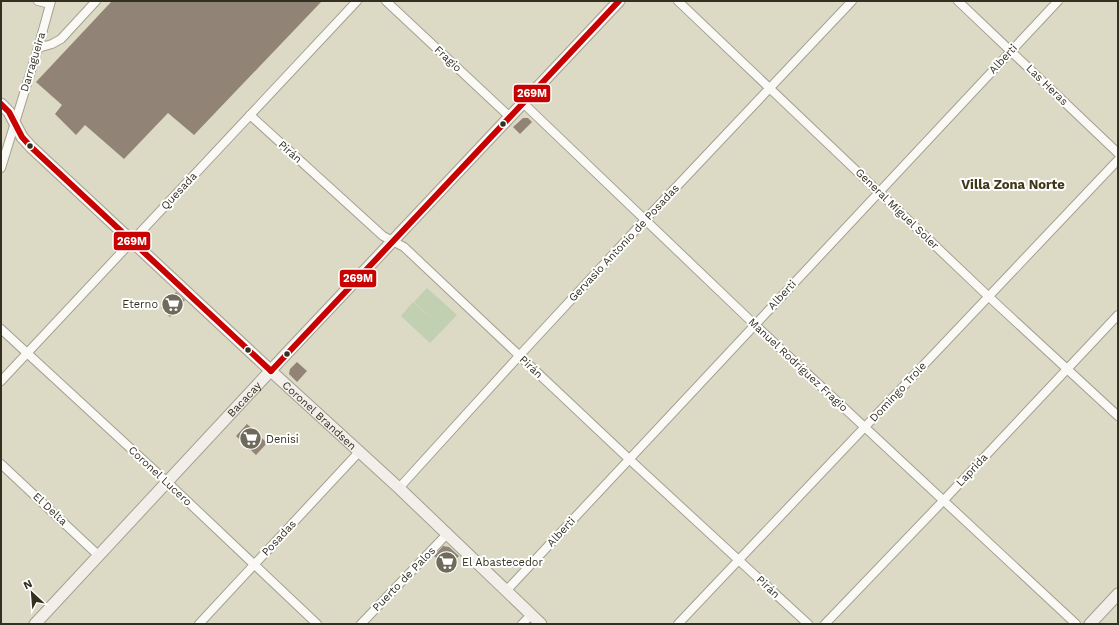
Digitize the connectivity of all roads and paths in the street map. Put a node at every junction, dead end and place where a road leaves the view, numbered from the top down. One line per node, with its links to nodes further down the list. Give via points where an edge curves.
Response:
1 (38, 1): 10 (street)
2 (96, 1): 11 (street, via 61,39)
3 (357, 1): 16 (street, Quesada)
4 (386, 1): 17 (street, Fragio)
5 (619, 1): 14 (street, Bacacay)
6 (678, 1): 13 (street, General Miguel Soler)
7 (852, 1): 13 (street, Gervasio Antonio de Posadas)
8 (958, 1): 12 (street, Las Heras)
9 (1058, 1): 12 (street, Alberti)
10 (50, 3): 11 (street, Darragueira)
11 (38, 48): 18 (street, Darragueira)
12 (1012, 51): 19 (street, Las Heras); 22 (street, Alberti)
13 (770, 89): 22 (street, General Miguel Soler); 23 (street, Gervasio Antonio de Posadas)
14 (523, 103): 17 (street, Bacacay); 23 (street, Manuel Rodríguez Fragio)
15 (1, 104): 18 (street, Coronel Brandsen)
16 (250, 115): 24 (street, Quesada); 25 (street, Pirán, via 383,236)
17 (510, 117): 25 (street, Bacacay)
18 (15, 123): 21 (street, Darragueira); 24 (street, Coronel Brandsen, via 31,147)
19 (1118, 153)
20 (1118, 160): 26 (street, Domingo Trole)
21 (1, 168)
22 (879, 192): 26 (street, General Miguel Soler); 28 (street, Alberti)
23 (645, 220): 28 (street, Manuel Rodríguez Fragio); 31 (street, Gervasio Antonio de Posadas)
24 (132, 242): 30 (street, Quesada); 33 (street, Coronel Brandsen)
25 (393, 242): 31 (street, Pirán, via 404,247); 33 (street, Bacacay)
26 (988, 296): 32 (street, General Miguel Soler); 36 (street, Domingo Trole)
27 (1118, 315): 32 (street, Laprida)
28 (754, 324): 36 (street, Manuel Rodríguez Fragio); 38 (street, Alberti)
29 (1, 329): 30 (street, Coronel Lucero)
30 (27, 352): 34 (street, Quesada); 40 (street, Coronel Lucero)
31 (519, 356): 38 (street, Pirán); 41 (street, Gervasio Antonio de Posadas)
32 (1067, 368): 35 (street, General Miguel Soler); 42 (street, Laprida)
33 (271, 371): 37 (street, Coronel Brandsen); 40 (street, Bacacay)
34 (1, 381)
35 (1118, 416)
36 (864, 427): 42 (street, Manuel Rodríguez Fragio); 45 (street, Domingo Trole)
37 (359, 452): 41 (street, Coronel Brandsen); 46 (street, Posadas)
38 (629, 459): 45 (street, Pirán); 47 (street, Alberti)
39 (1, 464): 44 (street, El Delta)
40 (167, 482): 44 (street, Bacacay); 46 (street, Coronel Lucero)
41 (399, 488): 43 (street, Coronel Brandsen)
42 (943, 501): 58 (street, Laprida); 59 (street, Manuel Rodríguez Fragio)
43 (447, 534): 47 (street, Coronel Brandsen); 53 (street, Puerto de Palos)
44 (98, 555): 50 (street, Bacacay)
45 (739, 560): 56 (street, Domingo Trole); 57 (street, Pirán)
46 (254, 565): 51 (street, Posadas); 52 (street, Coronel Lucero)
47 (506, 591): 49 (street, Coronel Brandsen)
48 (1118, 594): 60 (street)
49 (531, 615): 54 (street); 55 (street, Coronel Brandsen)
50 (34, 624)
51 (199, 624)
52 (317, 624)
53 (361, 624)
54 (522, 624)
55 (541, 624)
56 (678, 624)
57 (808, 624)
58 (825, 624)
59 (1076, 624)
60 (1090, 624)

